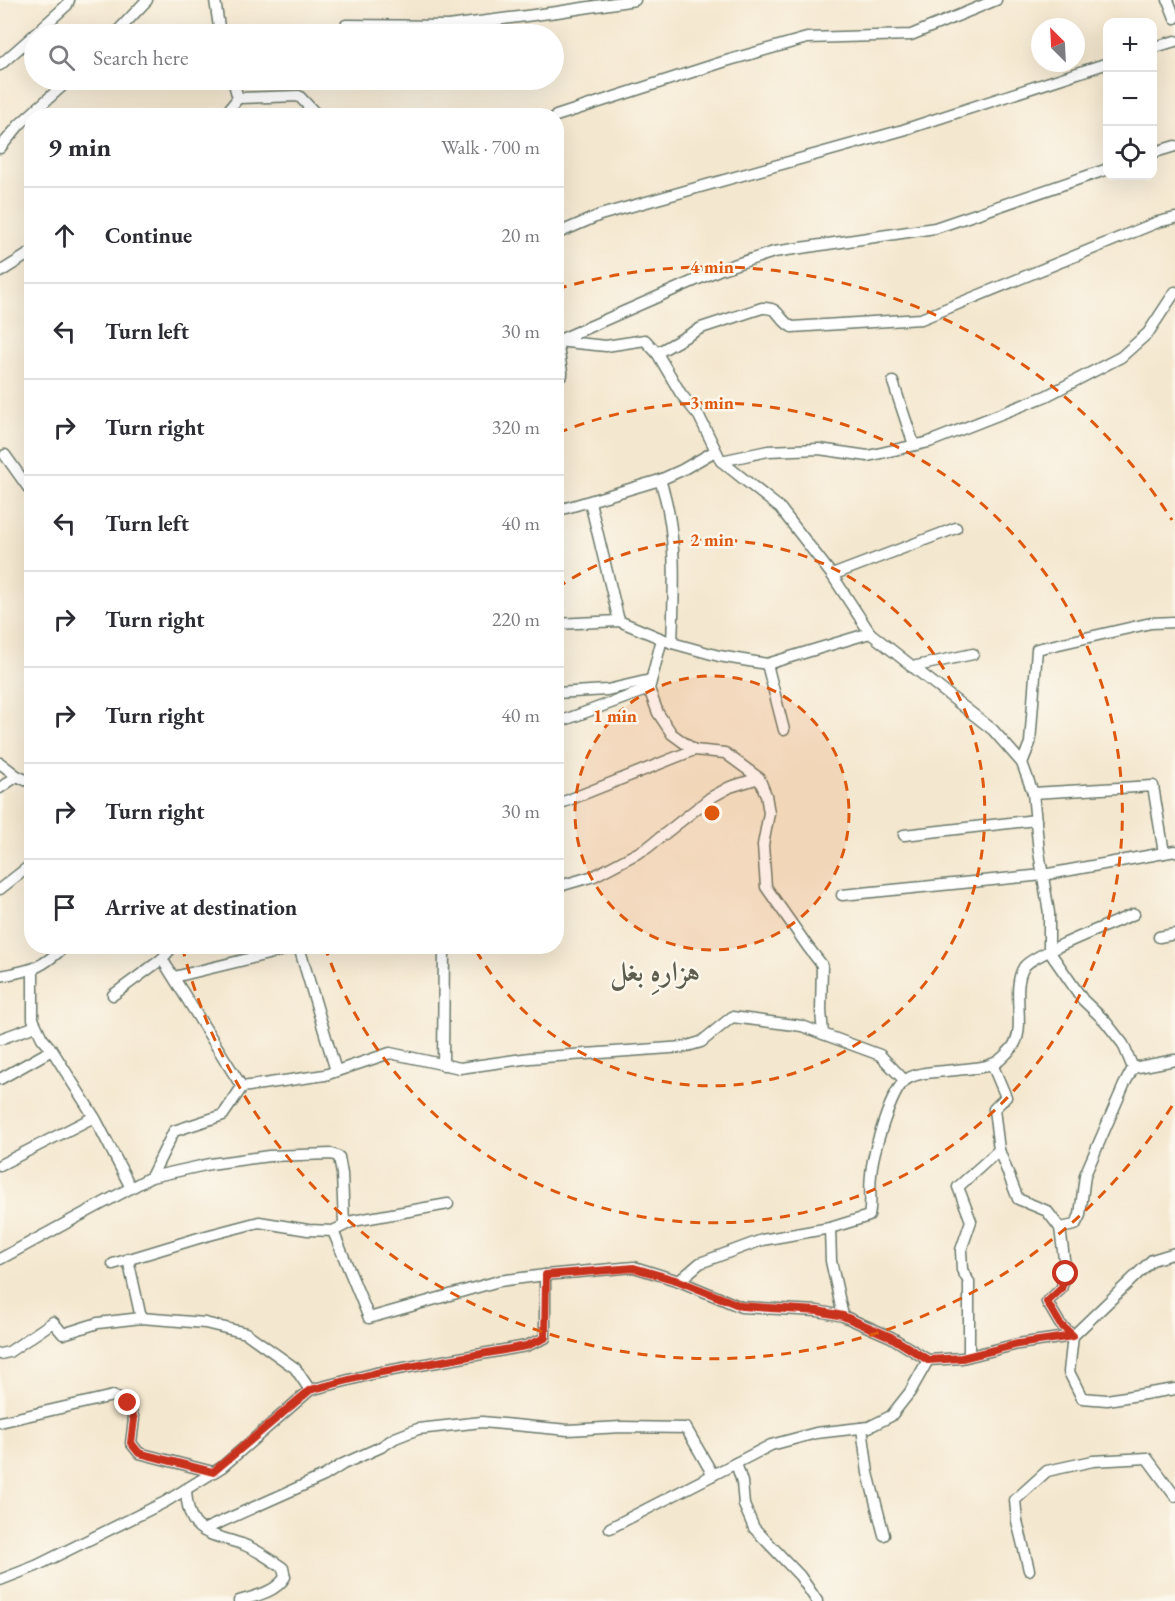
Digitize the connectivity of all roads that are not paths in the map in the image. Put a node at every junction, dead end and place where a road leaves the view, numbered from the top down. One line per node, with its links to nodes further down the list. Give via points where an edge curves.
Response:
1 (69, 0): 8 (street)
2 (147, 0): 9 (street)
3 (214, 0): 10 (street)
4 (635, 0): 11 (street)
5 (996, 0): 23 (street, via 911,35 807,38)
6 (1168, 0): 7 (street)
7 (1175, 18)
8 (47, 24)
9 (124, 24)
10 (218, 24)
11 (464, 24)
12 (1175, 40): 14 (street)
13 (24, 45): 16 (street)
14 (1157, 46)
15 (1103, 64): 30 (street, via 903,130 600,215)
16 (0, 66)
17 (58, 90): 20 (street)
18 (236, 90): 19 (street)
19 (238, 98): 21 (street); 22 (street, via 299,96)
20 (38, 108)
21 (230, 108)
22 (310, 108)
23 (564, 113)
24 (24, 120): 26 (street)
25 (1175, 146): 27 (street)
26 (0, 148)
27 (1157, 151)
28 (1103, 170): 34 (street, via 934,228 774,252 721,269)
29 (1175, 218): 36 (street, via 921,319 792,327 772,308 762,308 701,328)
30 (564, 231)
31 (24, 257): 32 (street)
32 (0, 272)
33 (1175, 292): 38 (street, via 1148,333 1121,357 1046,396 929,442)
34 (564, 338)
35 (564, 342): 36 (street, via 606,346 645,340)
36 (657, 353): 39 (street, via 699,416)
37 (893, 382): 38 (street)
38 (914, 444): 41 (street, via 868,456 819,449 768,451)
39 (715, 451): 41 (street); 42 (street)
40 (5, 455): 43 (street)
41 (722, 461): 47 (street, via 780,508)
42 (660, 480): 44 (street); 52 (street, via 667,502 673,554)
43 (24, 482)
44 (590, 502): 45 (street); 48 (street)
45 (564, 509)
46 (956, 528): 47 (street)
47 (832, 575): 51 (street)
48 (619, 621): 50 (street); 52 (street)
49 (1175, 621): 61 (street, via 1151,622 1037,649 1030,743)
50 (564, 624)
51 (870, 633): 54 (street); 55 (street)
52 (667, 641): 54 (street); 56 (street)
53 (973, 654): 55 (street)
54 (767, 664): 59 (street)
55 (912, 667): 61 (street, via 993,729)
56 (649, 685): 57 (street); 58 (street); 60 (street, via 658,713 672,734)
57 (564, 693)
58 (564, 720)
59 (784, 730)
60 (694, 750): 64 (street, via 725,753); 68 (street)
61 (1022, 763): 67 (street)
62 (0, 764): 63 (street)
63 (17, 776): 65 (street); 66 (street)
64 (759, 778): 74 (street, via 710,798 647,848 594,876); 92 (street, via 769,813 763,845 766,887 822,965)
65 (24, 779)
66 (0, 788)
67 (1033, 792): 69 (street); 71 (street, via 1153,786)
68 (564, 802)
69 (1036, 820): 70 (street); 73 (street)
70 (904, 835)
71 (1169, 852): 73 (street)
72 (24, 870): 75 (street)
73 (1043, 875): 76 (street); 80 (street, via 1049,913)
74 (564, 885)
75 (0, 889)
76 (842, 895)
77 (1134, 914): 80 (street)
78 (1175, 934): 79 (street)
79 (1159, 937)
80 (1048, 951): 96 (street, via 1024,965 1019,979 1016,1043); 98 (street, via 1083,1000 1123,1044)
81 (57, 954): 87 (street)
82 (166, 954): 86 (street)
83 (271, 954): 89 (street)
84 (302, 954): 99 (street)
85 (444, 954): 97 (street)
86 (162, 959): 89 (street); 90 (street)
87 (33, 970): 88 (street); 91 (street)
88 (0, 976)
89 (174, 977): 102 (street)
90 (113, 995)
91 (36, 1026): 93 (street); 94 (street)
92 (823, 1034): 97 (street, via 802,1026 732,1017 700,1042 684,1047 530,1058 460,1068); 101 (street, via 880,1055)
93 (0, 1039)
94 (52, 1050): 100 (street); 103 (street)
95 (1175, 1060): 98 (street)
96 (992, 1064): 101 (street); 104 (street, via 1006,1097 994,1109)
97 (443, 1065): 99 (street, via 390,1053)
98 (1133, 1068): 111 (street, via 1085,1175 1080,1215 1075,1225)
99 (336, 1071): 102 (street)
100 (0, 1079)
101 (904, 1080): 110 (street, via 877,1145 869,1216)
102 (242, 1087): 106 (street, via 223,1115 174,1131)
103 (94, 1117): 105 (street); 107 (street)
104 (999, 1150): 111 (street, via 1018,1199 1047,1211); 123 (street, via 958,1187 971,1221 961,1250 962,1270 969,1282)
105 (0, 1165)
106 (151, 1177): 107 (street); 109 (street, via 269,1156 332,1154 339,1157)
107 (130, 1188): 114 (street)
108 (448, 1204): 109 (street)
109 (345, 1224): 112 (street)
110 (830, 1228): 118 (street, via 762,1240 700,1263); 119 (street, via 831,1261)
111 (1060, 1228): 121 (street, via 1066,1274 1061,1289 1047,1302 1060,1324)
112 (333, 1230): 115 (street, via 259,1222); 117 (street, via 369,1317 499,1281)
113 (1175, 1253): 121 (street, via 1152,1260)
114 (0, 1259)
115 (128, 1259): 116 (street); 120 (street)
116 (112, 1264)
117 (546, 1275): 118 (street, via 634,1268); 126 (street, via 545,1338 526,1346 376,1373)
118 (679, 1281): 119 (street, via 741,1306)
119 (843, 1316): 124 (street, via 891,1337)
120 (141, 1318): 122 (street, via 98,1323 63,1334 53,1322); 126 (street, via 205,1323 246,1332 295,1368)
121 (1073, 1336): 123 (street); 125 (street, via 1069,1372 1082,1398 1107,1400)
122 (0, 1354)
123 (969, 1356): 124 (street)
124 (928, 1360): 128 (street, via 891,1416)
125 (1175, 1389)
126 (310, 1390): 130 (street)
127 (0, 1422): 130 (street, via 113,1396 128,1403 134,1419 131,1443 139,1453)
128 (862, 1428): 129 (street, via 816,1433 771,1445); 136 (street, via 867,1473)
129 (736, 1463): 131 (street); 140 (street, via 744,1505 754,1528 800,1576)
130 (213, 1472): 132 (street)
131 (713, 1475): 134 (street); 135 (street, via 686,1428 568,1430 482,1422 457,1424 418,1429 395,1438 324,1476)
132 (186, 1489): 135 (street, via 186,1510); 138 (street, via 36,1566)
133 (1175, 1496): 137 (street, via 1147,1458 1094,1461 1047,1471 1015,1500)
134 (610, 1528)
135 (202, 1530): 139 (street, via 245,1545 283,1568 285,1576 280,1585)
136 (884, 1535)
137 (1029, 1570)
138 (0, 1580)
139 (240, 1601)
140 (817, 1601)

